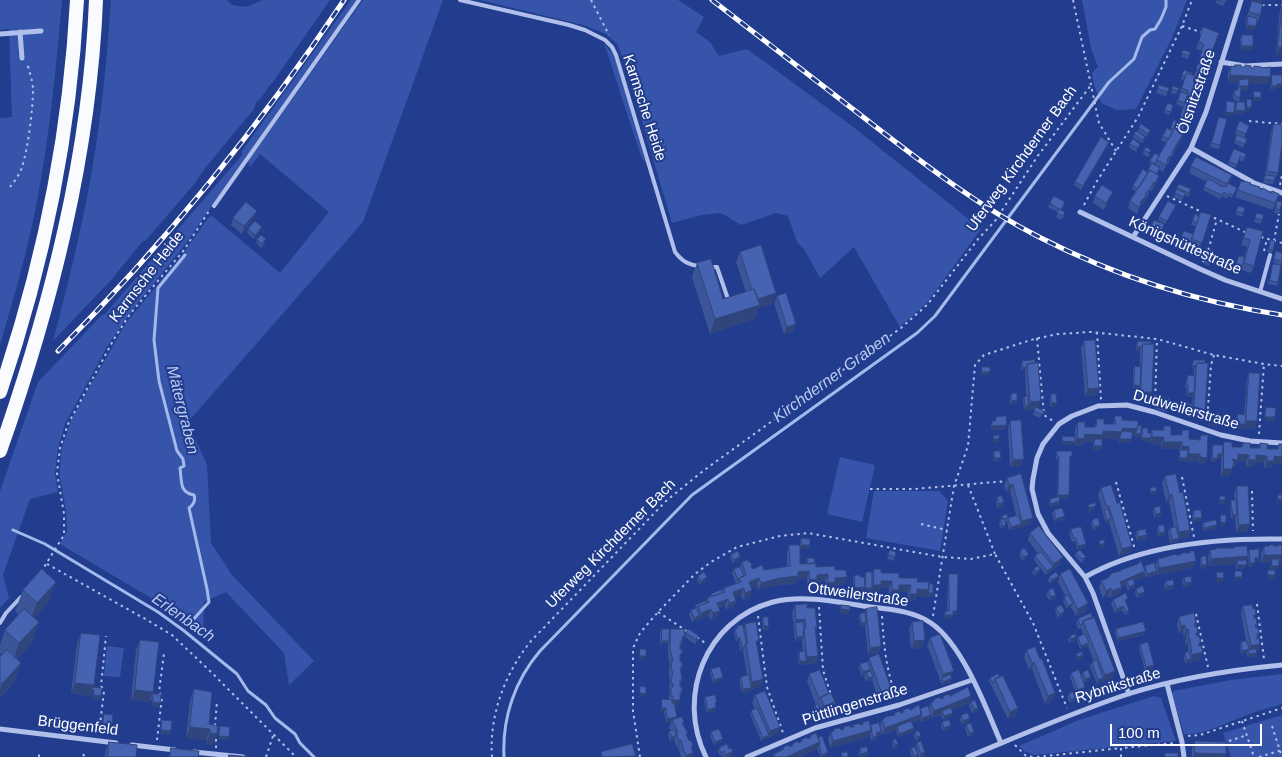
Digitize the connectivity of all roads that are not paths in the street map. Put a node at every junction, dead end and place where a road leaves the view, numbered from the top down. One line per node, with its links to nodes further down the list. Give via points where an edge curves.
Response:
1 (77, 0): 21 (highway, via 67,105 55,183 26,310)
2 (96, 0): 23 (highway, via 75,185 30,362)
3 (359, 0): 14 (lane)
4 (460, 0): 19 (lane, Karmsche Heide, via 568,24 598,35 612,47 675,252 688,264 717,267)
5 (1240, 2): 10 (street, Ölsnitzstraße)
6 (41, 31): 7 (street)
7 (20, 32): 8 (street); 9 (street)
8 (0, 34)
9 (22, 58)
10 (1221, 62): 11 (street, via 1246,66); 12 (street, Ölsnitzstraße)
11 (1282, 64)
12 (1191, 148): 13 (street, via 1254,183); 16 (street, Ölsnitzstraße)
13 (1282, 193)
14 (214, 206)
15 (1080, 212): 16 (street, Königshüttestraße)
16 (1133, 237): 18 (street, Königshüttestraße, via 1208,273)
17 (1270, 255): 18 (lane)
18 (1260, 292): 20 (street, Königshüttestraße)
19 (728, 299)
20 (1282, 299)
21 (0, 392)
22 (1282, 443): 25 (street, Dudweilerstraße, via 1259,442 1206,431 1127,405 1098,406 1059,424 1036,458 1032,489 1038,514 1048,533)
23 (0, 451)
24 (1282, 539): 25 (street, via 1253,538 1195,544 1110,565)
25 (1085, 577): 31 (street, Dudweilerstraße)
26 (21, 597): 27 (lane)
27 (0, 623)
28 (1282, 665): 30 (street, Rybnikstraße, via 1210,674)
29 (972, 680): 33 (street, Ottweilerstraße); 35 (street, Ottweilerstraße, via 950,641 932,624 907,612 819,600 789,599 771,603 735,621 703,660 697,678 694,717); 36 (street, Püttlingenstraße, via 899,705 815,728)
30 (1167, 684): 31 (street, Rybnikstraße); 38 (street)
31 (1129, 694): 33 (street, Rybnikstraße)
32 (0, 729): 34 (street, Brüggenfeld)
33 (1001, 743): 37 (street, Rybnikstraße)
34 (243, 757)
35 (706, 757)
36 (747, 757)
37 (968, 757)
38 (1184, 757)

